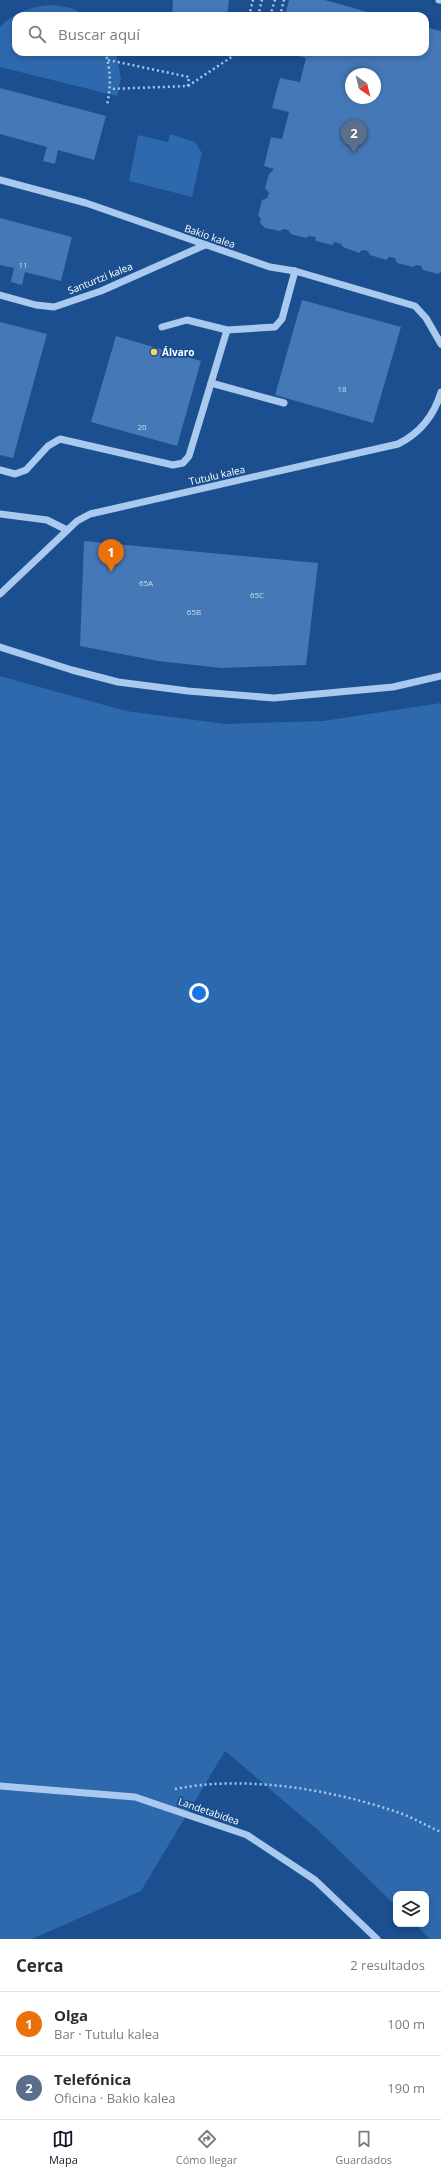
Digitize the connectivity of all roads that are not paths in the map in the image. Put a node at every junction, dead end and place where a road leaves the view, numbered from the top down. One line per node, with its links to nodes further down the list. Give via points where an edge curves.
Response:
1 (0, 180): 2 (street, Bakio kalea, via 86,203)
2 (205, 245): 3 (street, Bakio kalea, via 270,267); 4 (street, Santurtzi kalea, via 101,291 54,307)
3 (295, 271): 6 (street, via 282,319 275,327); 7 (street, Bakio kalea, via 416,306)
4 (0, 295)
5 (162, 327): 6 (street, via 187,320)
6 (228, 330): 8 (street)
7 (441, 344)
8 (211, 383): 10 (street); 11 (street, via 189,456 183,464 173,465 60,439 48,446 26,470 16,474)
9 (441, 392): 13 (street, Tutulu kalea, via 433,412 422,427 410,438 398,444 90,514)
10 (284, 403)
11 (0, 470)
12 (0, 514): 13 (street, via 48,520)
13 (67, 530): 14 (street, Tutulu kalea)
14 (0, 594)
15 (0, 647): 16 (street, via 118,682 274,698 393,687)
16 (441, 676)
17 (0, 1786): 18 (street, Landetabidea, via 135,1797 247,1835 315,1880)
18 (377, 1939)

